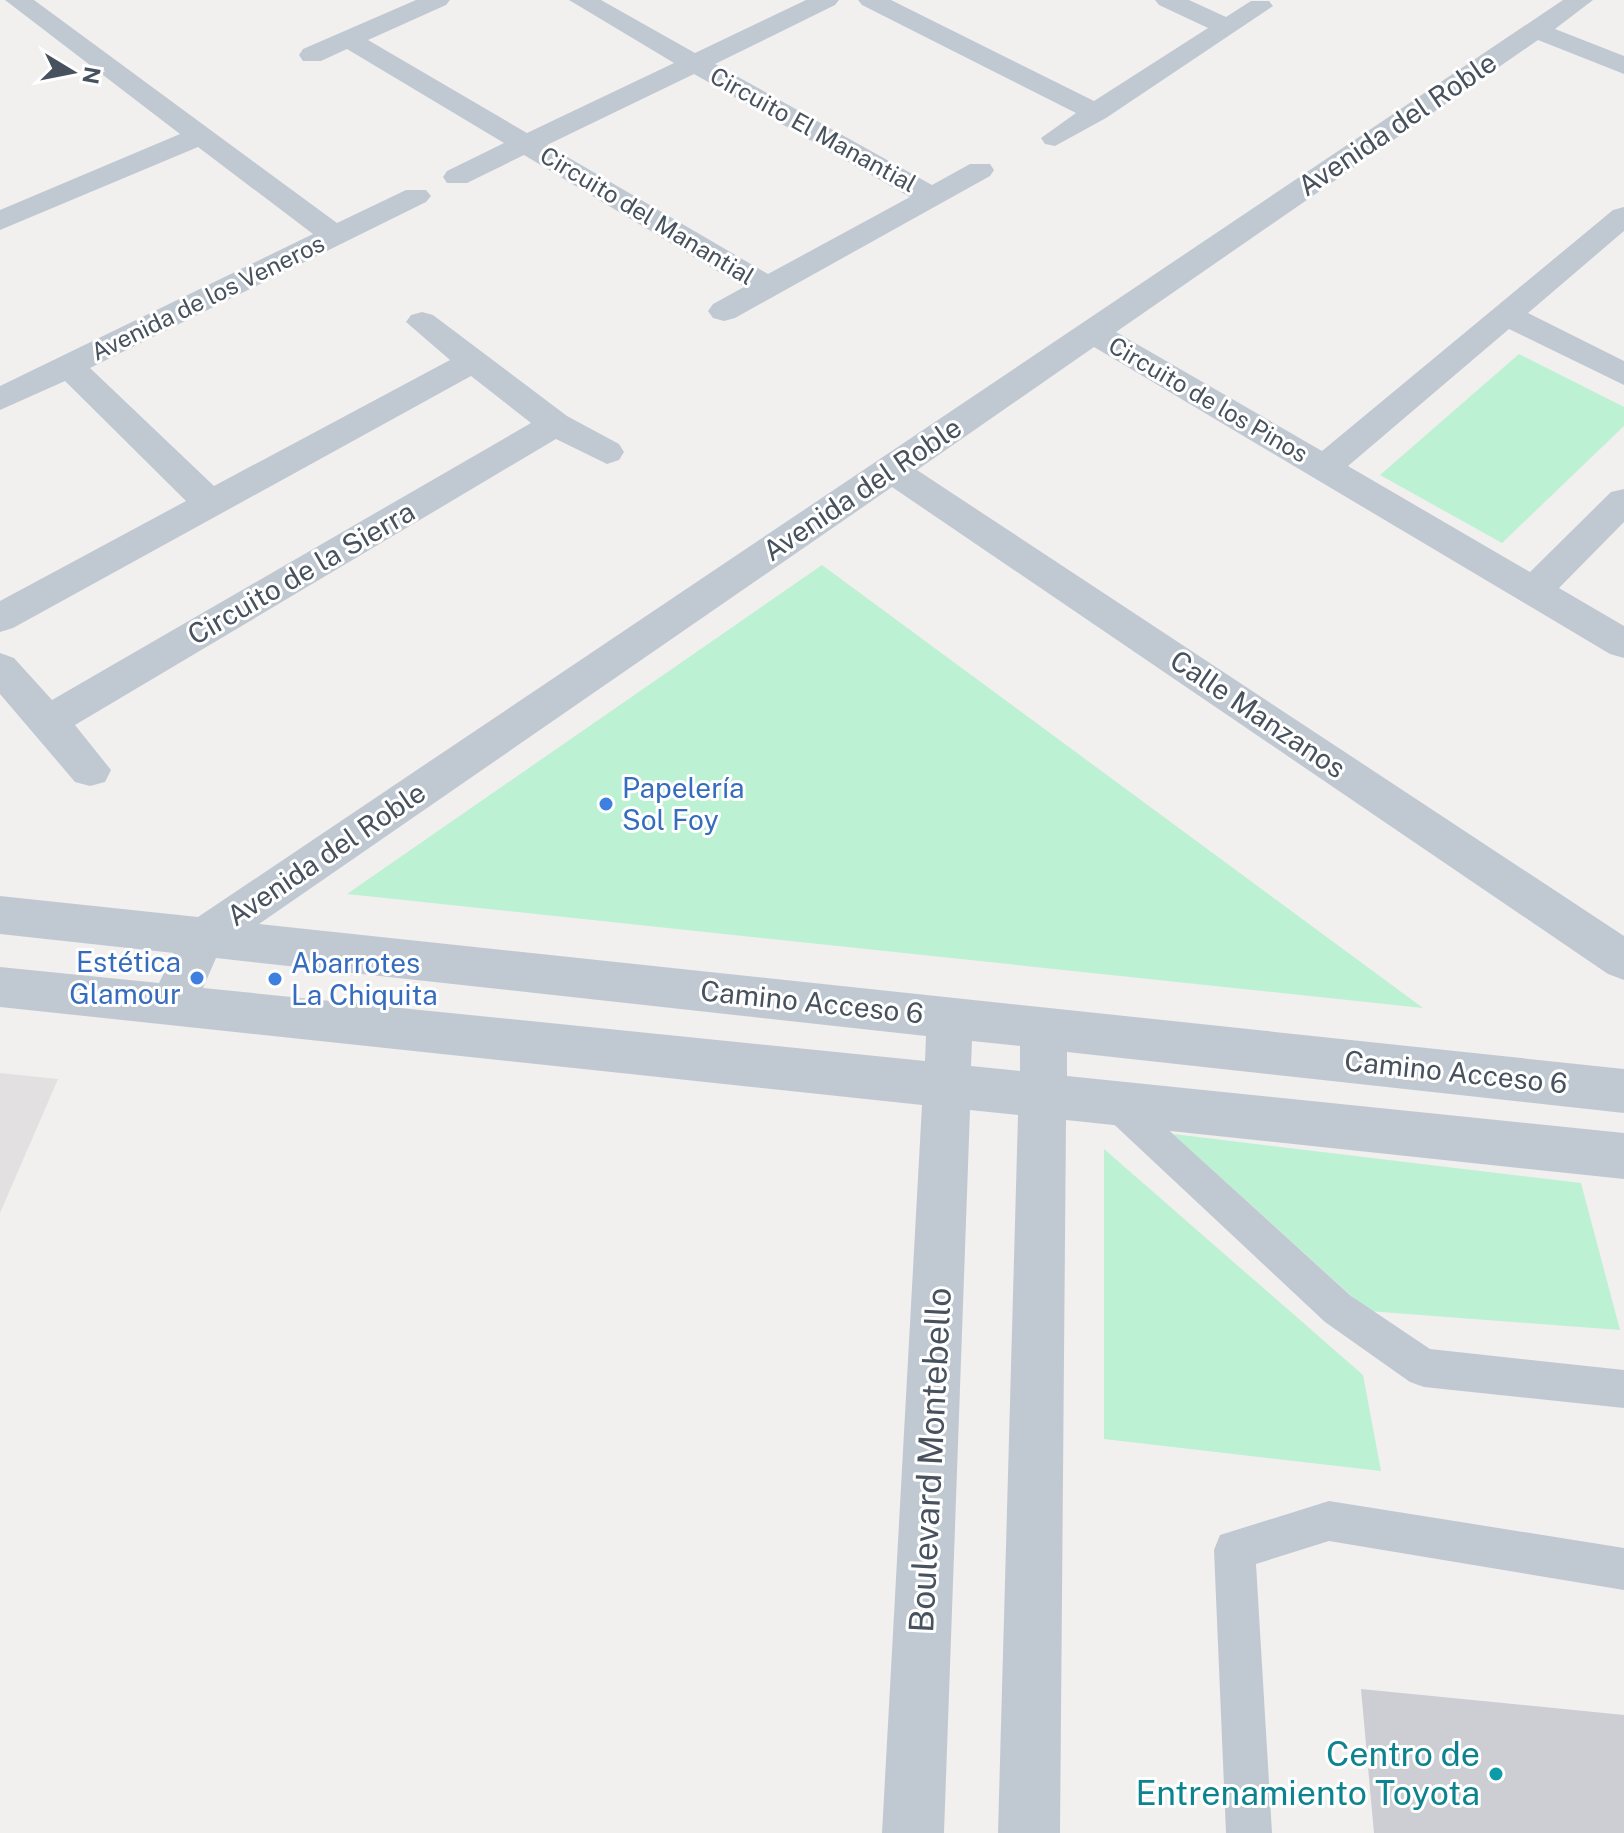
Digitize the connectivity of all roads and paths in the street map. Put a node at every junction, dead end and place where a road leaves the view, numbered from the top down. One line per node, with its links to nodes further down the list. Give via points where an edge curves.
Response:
1 (18, 0): 16 (street)
2 (437, 0): 11 (street)
3 (582, 0): 13 (street, Circuito El Manantial)
4 (826, 0): 13 (street)
5 (871, 0): 15 (street)
6 (1168, 0): 9 (street)
7 (1580, 0): 10 (street, Avenida del Roble)
8 (1260, 6): 9 (street)
9 (1228, 27): 15 (street)
10 (1536, 30): 14 (street); 30 (street, Avenida del Roble)
11 (348, 39): 12 (street); 18 (street, Circuito del Manantial)
12 (312, 55)
13 (694, 63): 18 (street); 22 (street, Circuito El Manantial)
14 (1624, 66)
15 (1096, 112): 17 (street)
16 (200, 136): 24 (street); 25 (street)
17 (1055, 138)
18 (526, 145): 20 (street); 26 (street, Circuito del Manantial)
19 (980, 170): 22 (street, Circuito El Manantial)
20 (457, 177)
21 (416, 196): 25 (street, Avenida de los Veneros)
22 (932, 197): 26 (street, Circuito El Manantial)
23 (1624, 216): 28 (street, Circuito de los Pinos)
24 (0, 221)
25 (335, 236): 32 (street, Avenida de los Veneros)
26 (767, 287): 27 (street, Circuito El Manantial)
27 (724, 311)
28 (1508, 316): 33 (street); 37 (street, Circuito de los Pinos)
29 (422, 322): 31 (street)
30 (1092, 332): 37 (street, Circuito de los Pinos); 38 (street, Avenida del Roble)
31 (473, 361): 35 (street); 40 (street)
32 (69, 366): 34 (street, Avenida de los Veneros); 40 (street)
33 (1624, 374)
34 (0, 399)
35 (555, 424): 36 (street); 45 (street, Circuito de la Sierra)
36 (607, 452)
37 (1324, 468): 41 (street, Circuito de los Pinos)
38 (891, 469): 48 (street, Avenida del Roble); 49 (street, Calle Manzanos)
39 (1624, 501): 41 (street)
40 (211, 504): 42 (street)
41 (1533, 591): 43 (street, Circuito de los Pinos)
42 (0, 618)
43 (1624, 644)
44 (0, 668): 45 (street)
45 (47, 722): 46 (street)
46 (90, 770)
47 (0, 915): 48 (street, Camino Acceso 6)
48 (203, 938): 51 (street, Avenida del Roble); 52 (street, Camino Acceso 6)
49 (1624, 960)
50 (0, 987): 51 (street)
51 (173, 1003): 54 (street)
52 (950, 1017): 53 (street, Camino Acceso 6); 54 (street, Boulevard Montebello)
53 (1044, 1027): 55 (street, Camino Acceso 6); 56 (street)
54 (945, 1087): 56 (street); 61 (street, Boulevard Montebello)
55 (1624, 1091)
56 (1043, 1097): 57 (street); 62 (street)
57 (1117, 1105): 58 (street); 59 (lane, via 1338,1309 1424,1368)
58 (1624, 1156)
59 (1624, 1389)
60 (1624, 1569): 63 (lane, via 1329,1521 1235,1550)
61 (913, 1833)
62 (1029, 1833)
63 (1249, 1833)

